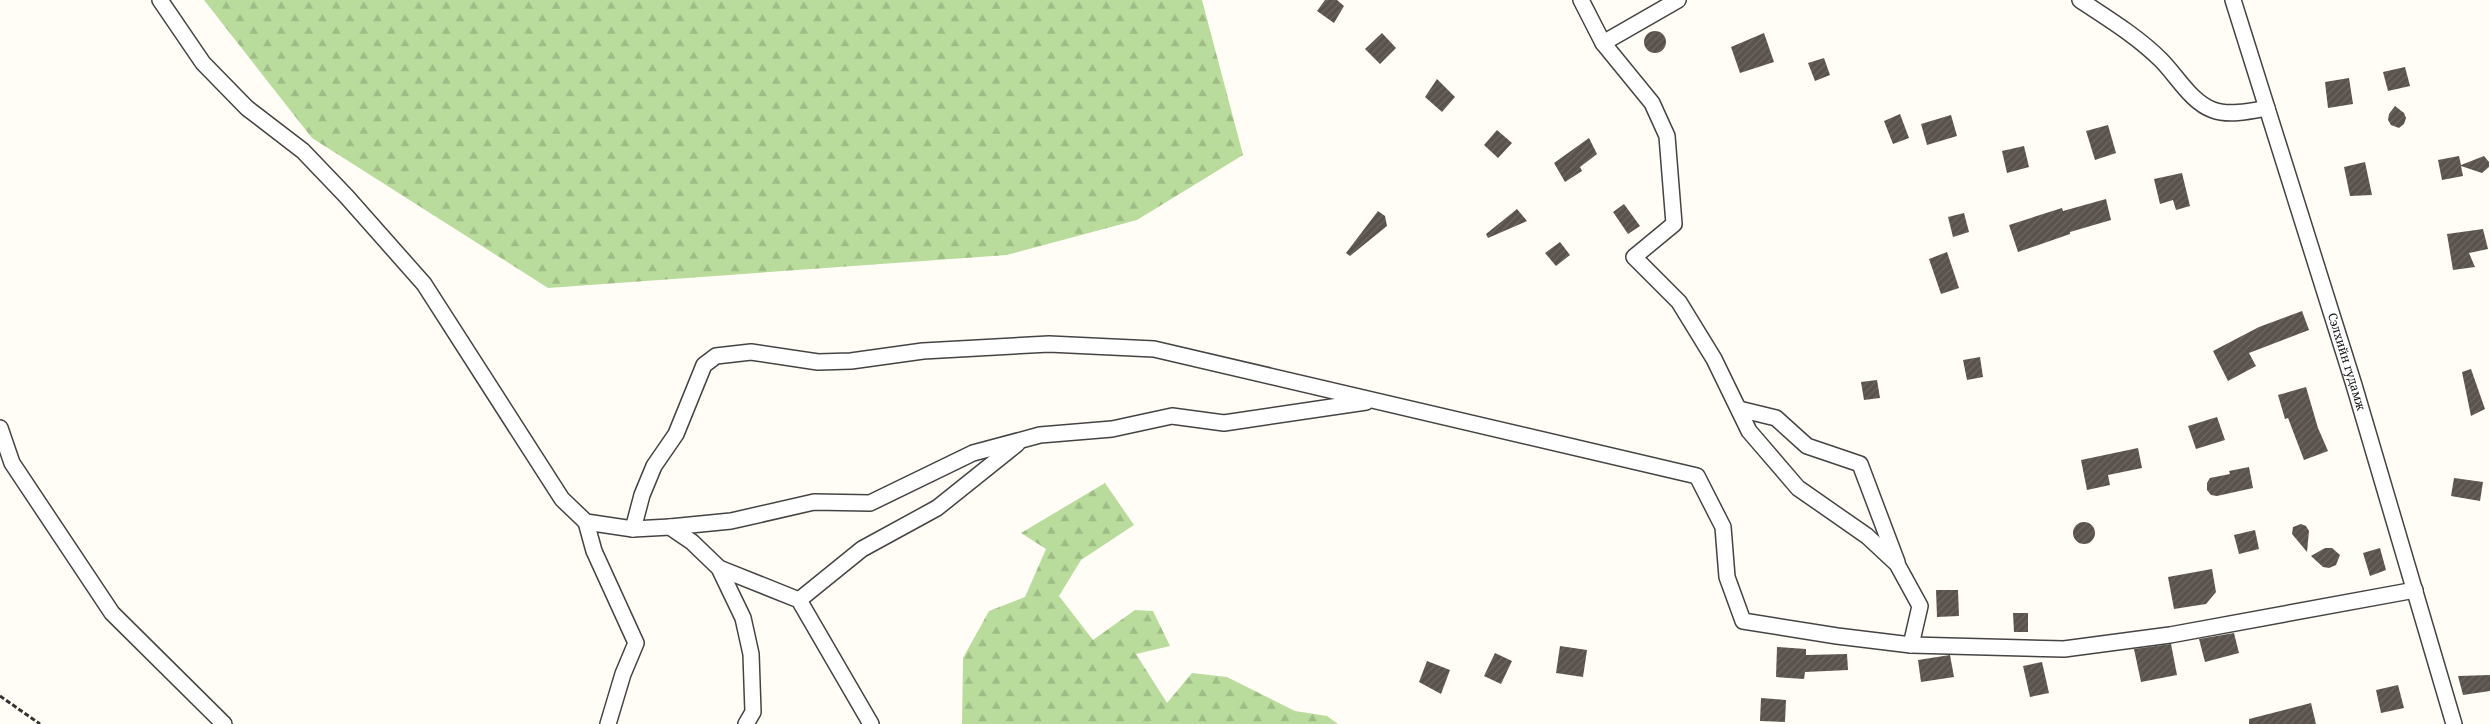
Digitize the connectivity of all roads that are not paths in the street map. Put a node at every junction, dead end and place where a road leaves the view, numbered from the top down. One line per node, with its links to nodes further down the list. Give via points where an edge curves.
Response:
1 (160, 0): 12 (street, via 203,63 247,108 303,151 424,284 562,499)
2 (1581, 0): 6 (street)
3 (1678, 0): 6 (street)
4 (2080, 0): 7 (street, via 2160,59 2194,98 2214,111)
5 (2233, 0): 7 (street, Сэлхийн гудамж)
6 (1603, 43): 9 (street, via 1652,103 1667,136 1674,224 1634,257 1679,302 1714,359)
7 (2267, 108): 17 (street, Сэлхийн гудамж)
8 (1375, 401): 11 (street, via 1224,423 1172,416 1112,429); 14 (street, via 1154,349 1049,344 923,351 818,362 751,352 730,353 716,356 704,365 676,434 654,466); 19 (street, via 1697,476 1723,527 1727,577 1743,620)
9 (1738, 409): 15 (street, via 1749,431 1798,488 1867,536); 15 (street, via 1776,418 1807,446 1860,464)
10 (0, 428): 20 (street, via 12,463 112,614)
11 (1022, 440): 13 (street, via 973,453 870,503 814,502 731,521); 18 (street, via 937,508 862,549)
12 (586, 522): 14 (street); 21 (street, via 594,551 636,644)
13 (670, 527): 14 (street); 16 (street, via 692,542)
14 (633, 529)
15 (1897, 564): 19 (street, via 1920,606)
16 (719, 568): 18 (street); 22 (street, via 743,618 751,654 753,712)
17 (2415, 590): 19 (street, via 2170,635 2064,649); 24 (street, Сэлхийн гудамж)
18 (799, 600): 23 (street)
19 (1911, 645)
20 (224, 724)
21 (608, 724)
22 (746, 724)
23 (871, 724)
24 (2454, 724)

